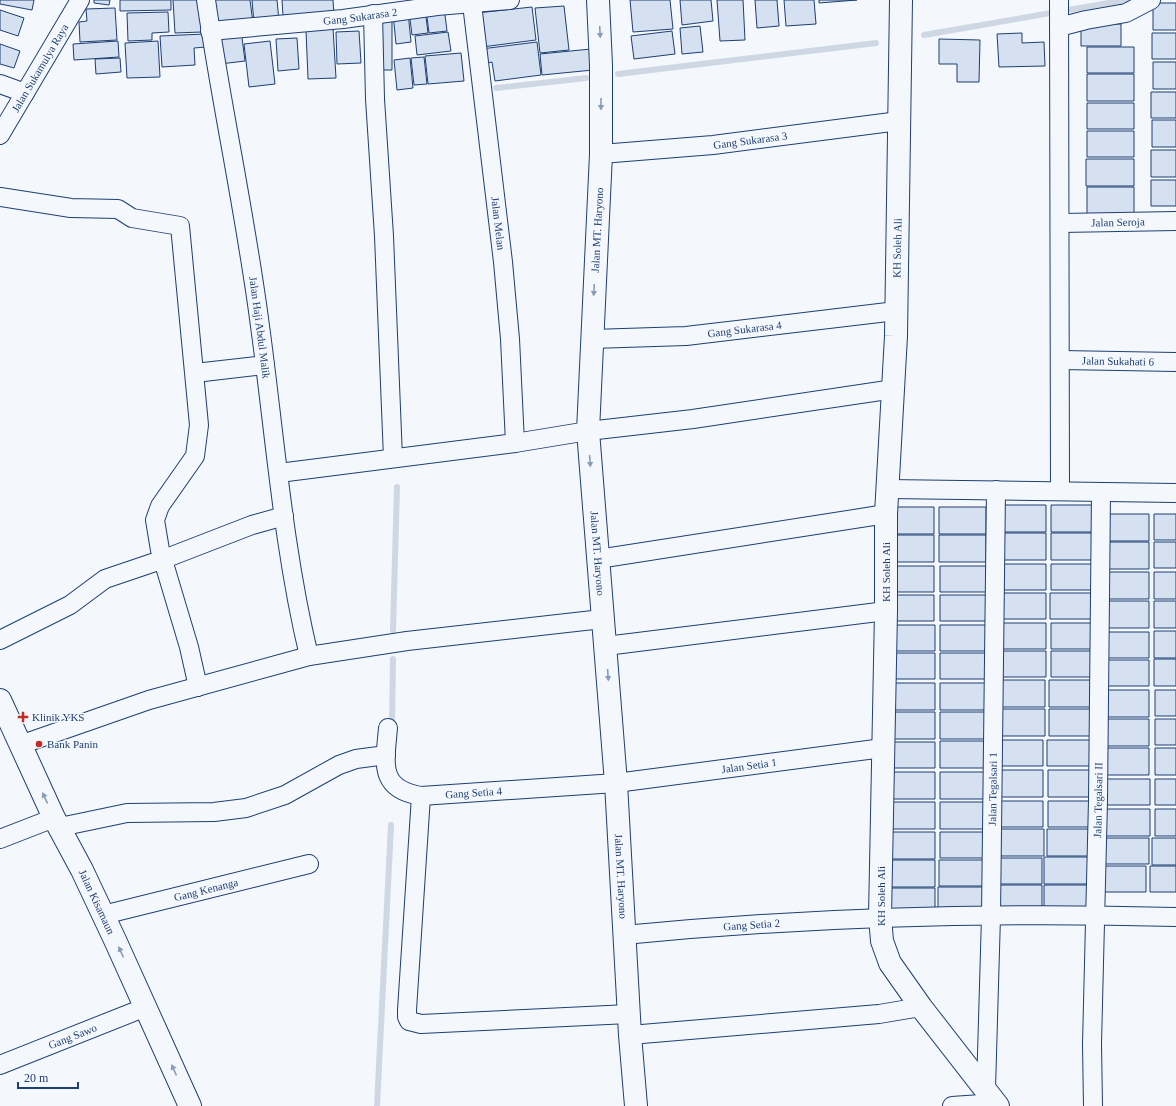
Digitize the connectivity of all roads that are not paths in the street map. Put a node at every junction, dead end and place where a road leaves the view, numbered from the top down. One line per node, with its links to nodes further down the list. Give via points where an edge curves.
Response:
1 (80, 0): 14 (street, Jalan Sukamulya Raya)
2 (206, 0): 12 (street, Jalan Haji Abdul Malik)
3 (510, 0): 8 (street, Gang Sukarasa 2)
4 (598, 0): 17 (street, Jalan MT. Haryono, one-way to 17)
5 (901, 0): 15 (street, KH Soleh Ali)
6 (1151, 0): 11 (street, via 1126,13)
7 (1059, 1): 11 (street)
8 (467, 3): 9 (street, Gang Sukarasa 2); 29 (street, Jalan Melan, via 482,86 503,262 510,339)
9 (396, 6): 10 (street, Gang Sukarasa 2)
10 (373, 14): 12 (street, Gang Sukarasa 2); 30 (street, via 375,99)
11 (1059, 23): 20 (street)
12 (210, 31): 25 (street, Jalan Haji Abdul Malik, via 249,254)
13 (0, 84): 14 (street)
14 (25, 93): 16 (street, Jalan Sukamulya Raya)
15 (899, 121): 17 (street, Gang Sukarasa 3, via 713,145); 21 (street, KH Soleh Ali)
16 (0, 135)
17 (601, 154): 22 (street, Jalan MT. Haryono, one-way to 22)
18 (0, 196): 26 (street, via 71,208 118,209 132,218 180,226)
19 (1176, 221): 20 (street, Jalan Seroja)
20 (1061, 223): 23 (street)
21 (896, 311): 22 (street, Gang Sukarasa 4, via 686,336); 27 (street, KH Soleh Ali)
22 (592, 339): 28 (street, Jalan MT. Haryono)
23 (1061, 360): 24 (street, Jalan Sukahati 6); 34 (street)
24 (1176, 362)
25 (265, 365): 26 (street); 31 (street, Jalan Haji Abdul Malik)
26 (195, 373): 39 (street, via 199,425 195,456 160,506 155,520)
27 (894, 389): 28 (street, via 693,419); 32 (street, KH Soleh Ali)
28 (588, 431): 29 (street); 40 (street, Jalan MT. Haryono, one-way to 40)
29 (514, 443): 30 (street)
30 (394, 458): 31 (street)
31 (279, 473): 38 (street, Jalan Haji Abdul Malik)
32 (888, 489): 33 (street); 37 (street, KH Soleh Ali)
33 (996, 490): 34 (street); 59 (street, Jalan Tegalsari 1)
34 (1060, 491): 35 (street)
35 (1101, 493): 36 (street); 58 (street, Jalan Tegalsari II, via 1098,801)
36 (1176, 493)
37 (886, 514): 40 (street); 41 (street, KH Soleh Ali)
38 (284, 516): 39 (street, via 252,525); 45 (street, Jalan Haji Abdul Malik, via 294,590)
39 (164, 559): 43 (street, via 105,579 70,605); 46 (street)
40 (598, 559): 42 (street, Jalan MT. Haryono)
41 (886, 610): 44 (street); 50 (street, KH Soleh Ali)
42 (602, 619): 44 (street, Jalan MT. Haryono); 45 (street, via 415,640)
43 (0, 640)
44 (606, 646): 52 (street, Jalan MT. Haryono, one-way to 52)
45 (309, 656): 46 (street)
46 (198, 687): 49 (street, via 149,700)
47 (0, 700): 49 (street, Jalan Kisamaun)
48 (388, 728): 51 (street, Gang Setia 4)
49 (20, 745): 54 (street, Jalan Kisamaun, one-way to 49)
50 (883, 748): 52 (street, Jalan Setia 1); 60 (street, KH Soleh Ali)
51 (386, 755): 53 (street, Gang Setia 4, via 385,768 390,782 398,790); 54 (street, via 356,759 339,765 285,795 246,808 214,812 127,813)
52 (616, 783): 53 (street, Gang Setia 4); 62 (street, Jalan MT. Haryono)
53 (421, 796): 65 (street, via 407,1010 409,1022 421,1024)
54 (57, 823): 55 (street); 57 (street, Jalan Kisamaun)
55 (0, 839)
56 (309, 864): 57 (street, Gang Kenanga)
57 (103, 915): 63 (street, Jalan Kisamaun, one-way to 57)
58 (1094, 915): 59 (street, Gang Setia 2); 61 (street, Gang Setia 2); 72 (street, Jalan Tegalsari II)
59 (991, 916): 60 (street, Gang Setia 2); 68 (street, Jalan Tegalsari 1)
60 (880, 917): 62 (street, Gang Setia 2); 64 (street, KH Soleh Ali, via 886,955)
61 (1176, 917)
62 (624, 936): 65 (street, Jalan MT. Haryono)
63 (146, 1007): 67 (street, Gang Sawo); 69 (street, Jalan Kisamaun, one-way to 63)
64 (921, 1007): 66 (street, via 879,1014); 68 (street, KH Soleh Ali)
65 (629, 1014): 66 (street, Jalan MT. Haryono)
66 (630, 1035): 70 (street, Jalan MT. Haryono)
67 (0, 1065)
68 (994, 1099): 71 (street)
69 (190, 1106)
70 (636, 1106)
71 (952, 1106)
72 (1093, 1106)

